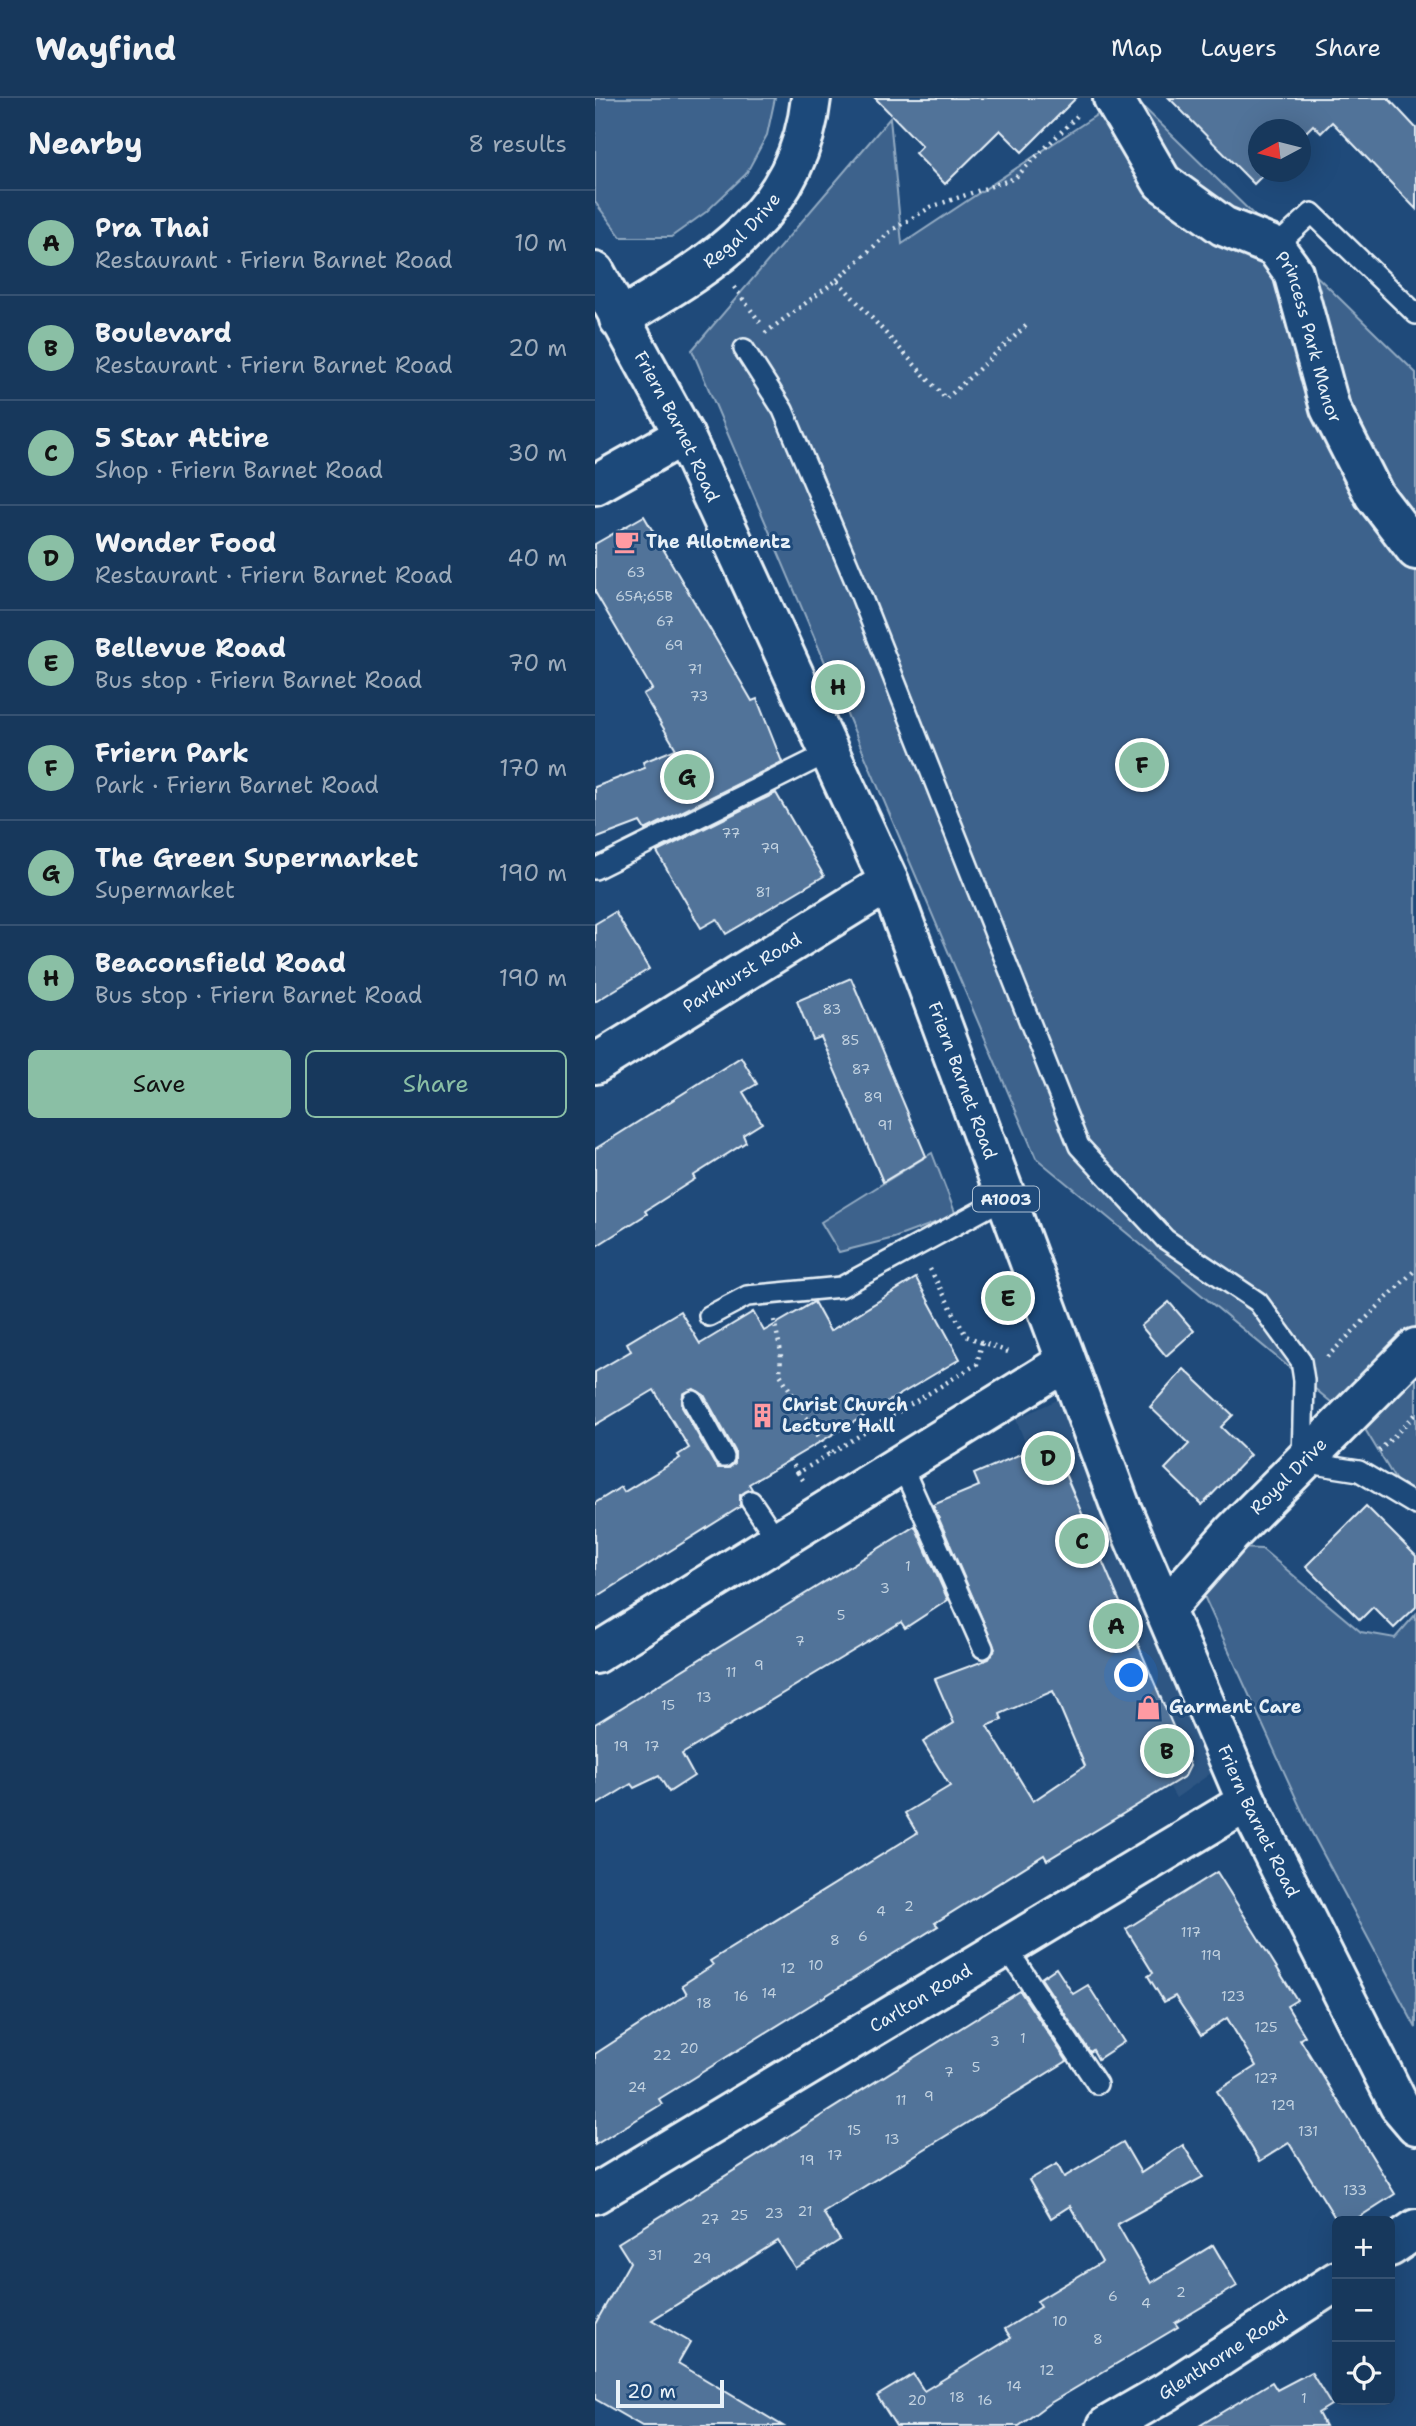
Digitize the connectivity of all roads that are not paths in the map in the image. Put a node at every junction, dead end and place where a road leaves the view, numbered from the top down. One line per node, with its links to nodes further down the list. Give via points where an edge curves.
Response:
1 (811, 98): 6 (street, Regal Drive, via 795,163 730,249 697,274)
2 (1099, 102): 3 (street, Princess Park Manor, via 1162,182 1223,226)
3 (1275, 247): 5 (lane, via 1312,213); 10 (street, Princess Park Manor, via 1293,272 1330,408 1374,495)
4 (595, 272): 6 (street, Friern Barnet Road / A1003)
5 (1416, 314)
6 (619, 319): 8 (street, Friern Barnet Road / A1003)
7 (744, 349): 21 (lane, via 783,410 851,570 1079,1146 1165,1239 1258,1302 1301,1361)
8 (684, 435): 9 (street); 11 (street, Friern Barnet Road / A1003)
9 (595, 485)
10 (1416, 550)
11 (830, 752): 12 (lane); 13 (street, Friern Barnet Road / A1003)
12 (595, 869)
13 (889, 882): 14 (street, Parkhurst Road); 15 (street, Friern Barnet Road / A1003)
14 (595, 1064)
15 (1005, 1198): 16 (lane, via 841,1287 747,1296); 18 (street, Friern Barnet Road / A1003)
16 (709, 1316)
17 (1416, 1348): 21 (street, Royal Drive)
18 (1066, 1362): 22 (street); 26 (street, Friern Barnet Road / A1003, via 1121,1508)
19 (693, 1401): 20 (lane)
20 (724, 1457)
21 (1302, 1462): 24 (lane, via 1359,1471); 26 (street, Royal Drive)
22 (902, 1466): 25 (street); 27 (lane)
23 (751, 1500): 25 (lane)
24 (1416, 1505)
25 (778, 1542): 28 (street)
26 (1167, 1608): 29 (street, Friern Barnet Road / A1003)
27 (983, 1648)
28 (595, 1654)
29 (1247, 1802): 30 (street, Carlton Road); 32 (street, Friern Barnet Road / A1003, via 1399,2105)
30 (1006, 1947): 31 (lane); 33 (street, Carlton Road)
31 (1097, 2084)
32 (1416, 2125)
33 (595, 2194)
34 (1416, 2230): 35 (street)
35 (1395, 2244)
36 (1332, 2284): 37 (street, Glenthorne Road)
37 (1107, 2426)

